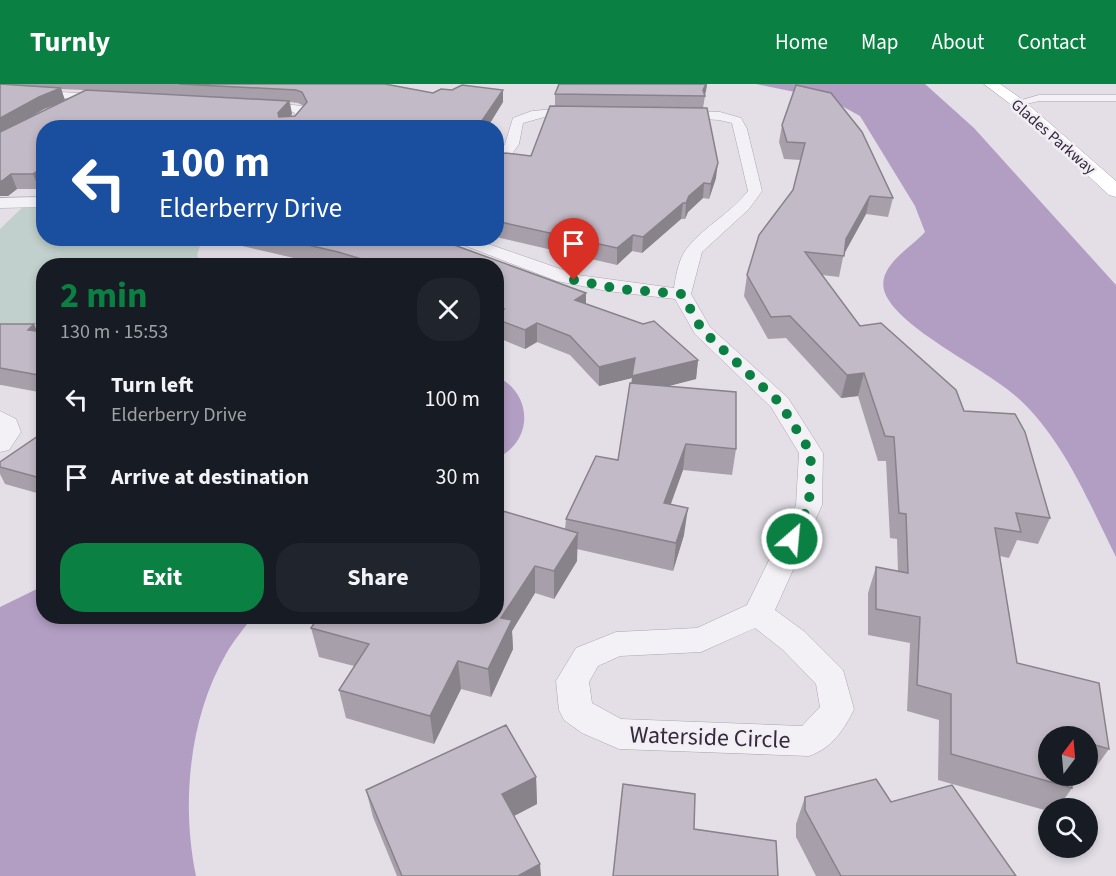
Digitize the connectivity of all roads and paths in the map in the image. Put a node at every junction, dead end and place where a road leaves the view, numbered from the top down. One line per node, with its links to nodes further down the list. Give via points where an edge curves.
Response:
1 (991, 84): 8 (main road, Glades Parkway)
2 (1018, 84): 6 (main road, Glades Parkway)
3 (0, 91): 4 (street)
4 (91, 97): 5 (street); 11 (street)
5 (115, 98)
6 (1039, 98): 7 (street); 8 (street); 12 (main road, Glades Parkway)
7 (1116, 98)
8 (1018, 102): 12 (street); 17 (main road, Glades Parkway)
9 (246, 105): 15 (street, via 298,109 301,115)
10 (1116, 109): 12 (street)
11 (59, 110)
12 (1059, 112)
13 (601, 113): 16 (street, via 544,112 525,116 517,121 512,144)
14 (657, 114): 21 (street, via 711,115 738,121 755,191 744,207 694,250)
15 (296, 120)
16 (504, 155)
17 (1116, 191)
18 (36, 202): 19 (street)
19 (0, 203)
20 (477, 246): 21 (street, via 588,283)
21 (682, 294): 24 (street, via 702,330 780,403 811,453 809,505)
22 (0, 418): 23 (street, via 8,424 9,432)
23 (0, 445)
24 (758, 613): 24 (street, Waterside Circle, via 701,640 616,644 587,657 572,681 576,710 619,734 809,741 837,709 831,679 794,641)

